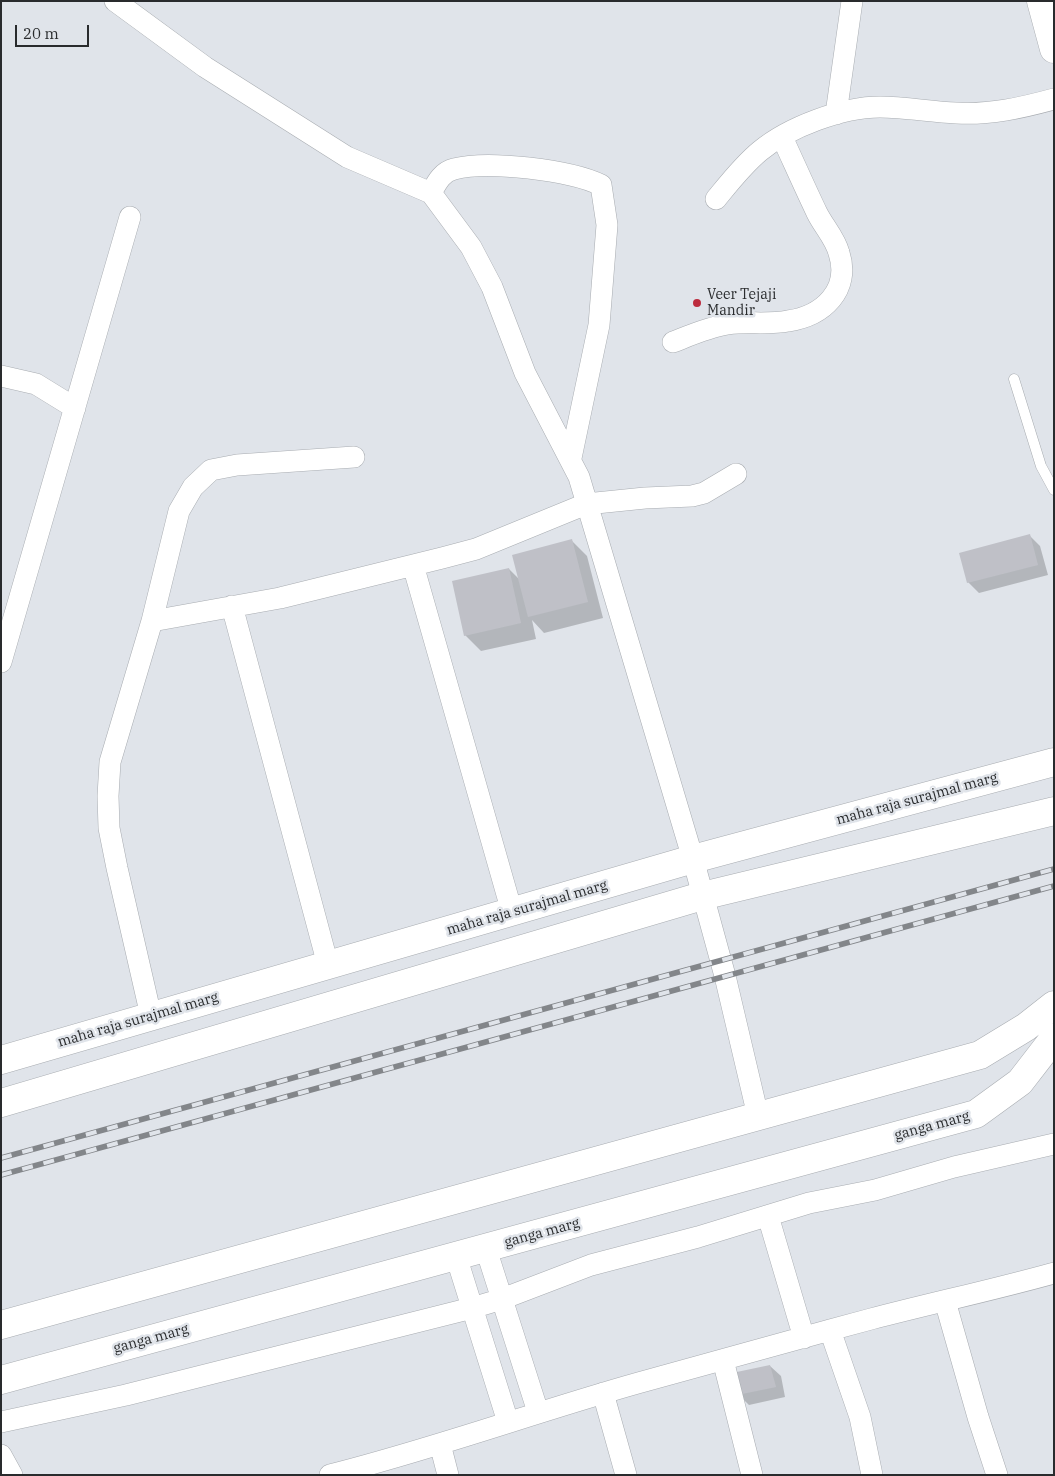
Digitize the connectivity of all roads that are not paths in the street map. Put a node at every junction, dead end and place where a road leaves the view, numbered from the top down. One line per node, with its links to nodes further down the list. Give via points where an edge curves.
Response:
1 (115, 1): 8 (street, via 205,67 346,158)
2 (852, 1): 6 (street)
3 (1041, 1): 4 (street)
4 (1054, 49)
5 (1054, 99): 6 (street, via 994,113 880,107)
6 (836, 114): 7 (street)
7 (782, 137): 9 (street, via 744,165); 11 (street, via 839,252 843,270 840,287 826,305 809,315 789,321 728,324)
8 (431, 193): 16 (street, via 480,263 525,373); 16 (street, via 441,176 453,169 487,166 585,178 601,185 607,225 599,325)
9 (716, 199)
10 (130, 217): 14 (street)
11 (673, 342)
12 (1, 376): 14 (street, via 36,384)
13 (1014, 379): 18 (lane, via 1041,466)
14 (75, 408): 23 (street)
15 (354, 457): 22 (street, via 237,465 212,470 193,487 179,512)
16 (571, 458): 19 (street)
17 (736, 474): 19 (street, via 714,488 692,496)
18 (1054, 490)
19 (586, 504): 20 (street, via 476,549); 26 (street)
20 (413, 565): 21 (street, via 280,598); 28 (street)
21 (232, 606): 22 (street); 29 (street)
22 (152, 622): 31 (street, via 110,762 108,796 109,828)
23 (1, 662)
24 (1054, 762): 26 (street, maha raja surajmal marg)
25 (1054, 811): 27 (street)
26 (693, 859): 27 (street); 28 (street, maha raja surajmal marg)
27 (702, 896): 34 (street); 35 (street, via 726,976)
28 (512, 912): 29 (street, maha raja surajmal marg)
29 (328, 965): 31 (street, maha raja surajmal marg)
30 (1051, 1012): 35 (street, via 980,1055)
31 (152, 1016): 33 (street, maha raja surajmal marg)
32 (1054, 1038): 38 (street, ganga marg, via 1020,1082 976,1114)
33 (1, 1060)
34 (1, 1103)
35 (758, 1116): 44 (street)
36 (1054, 1144): 37 (street, via 954,1167 875,1190 809,1203)
37 (768, 1216): 41 (street, via 591,1265); 46 (street)
38 (486, 1248): 39 (street, ganga marg); 41 (street)
39 (456, 1256): 43 (street); 48 (street, ganga marg)
40 (1054, 1273): 42 (street)
41 (502, 1299): 43 (street); 50 (street)
42 (945, 1301): 45 (street); 61 (street)
43 (472, 1308): 51 (street, via 126,1395); 52 (street)
44 (1, 1325)
45 (830, 1330): 46 (street); 60 (street, via 860,1417)
46 (804, 1338): 47 (street)
47 (723, 1360): 49 (street); 59 (street)
48 (1, 1380)
49 (603, 1393): 50 (street); 58 (street)
50 (538, 1412): 52 (street)
51 (1, 1422)
52 (508, 1422): 53 (street)
53 (440, 1444): 55 (street); 57 (street)
54 (1, 1455): 56 (street)
55 (337, 1474)
56 (12, 1475)
57 (448, 1475)
58 (626, 1475)
59 (752, 1475)
60 (872, 1475)
61 (997, 1475)

